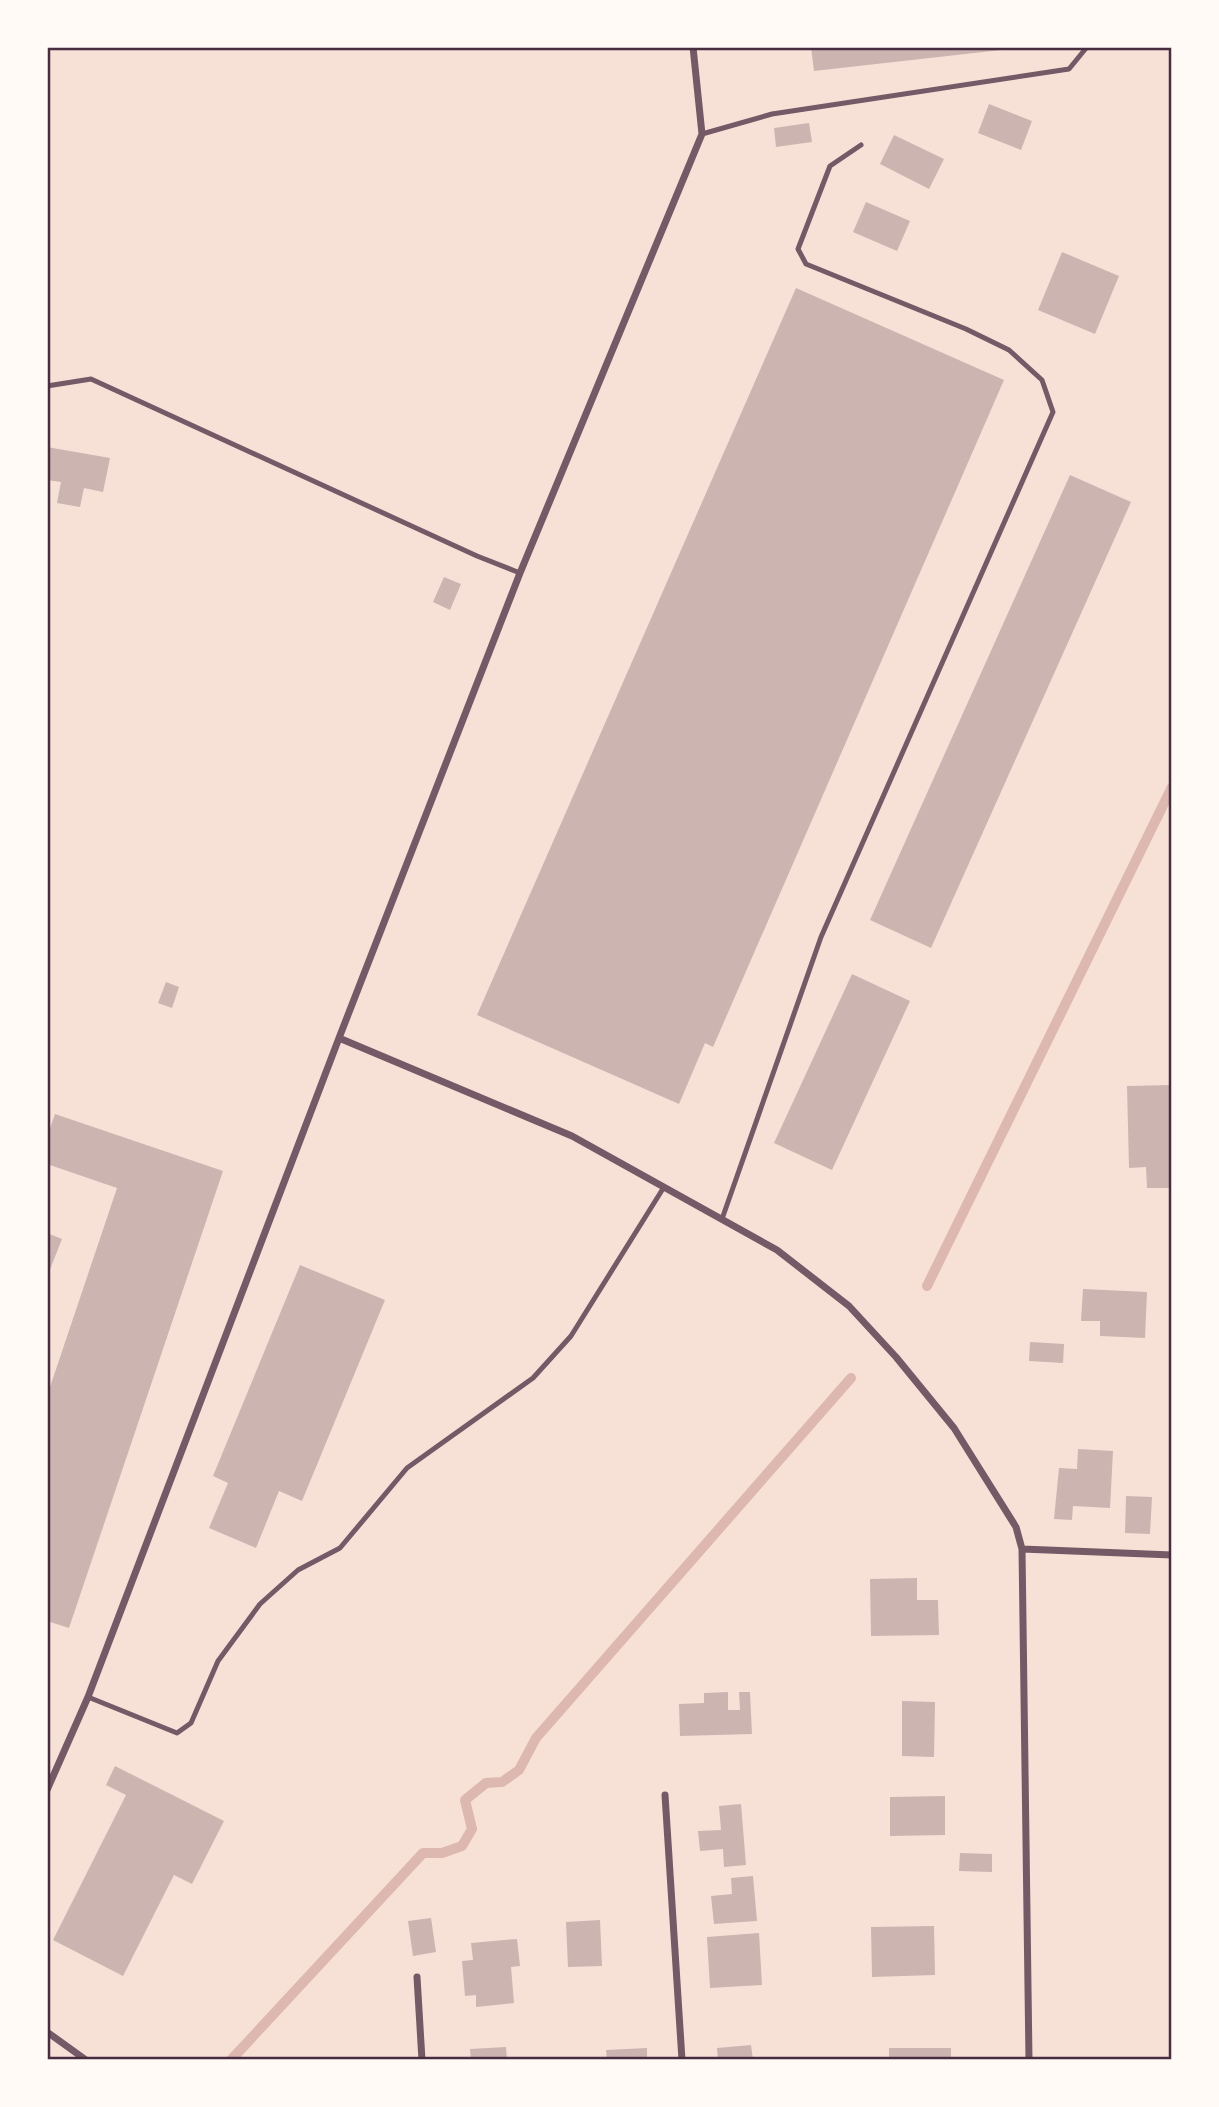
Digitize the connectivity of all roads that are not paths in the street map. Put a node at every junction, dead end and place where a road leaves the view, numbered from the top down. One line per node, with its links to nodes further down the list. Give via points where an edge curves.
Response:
1 (693, 47): 3 (street)
2 (1087, 47): 3 (lane, via 1069,69 772,114)
3 (702, 134): 6 (street)
4 (861, 145): 9 (lane, via 830,166 798,249 806,264 1009,350 1042,380 1053,412 821,937)
5 (47, 386): 6 (lane, via 91,379)
6 (520, 573): 7 (street)
7 (339, 1038): 8 (street, via 572,1136); 12 (street)
8 (664, 1187): 9 (street); 12 (lane, via 571,1336 533,1378 407,1468 340,1548 298,1570 260,1604 218,1661 191,1723 177,1733)
9 (722, 1219): 10 (street, via 777,1250 849,1306 896,1357 954,1428 1016,1527)
10 (1022, 1549): 11 (street); 20 (street)
11 (1172, 1555)
12 (88, 1697): 13 (street)
13 (47, 1790)
14 (665, 1796): 19 (street)
15 (418, 1977): 18 (street)
16 (47, 2032): 17 (street)
17 (86, 2060)
18 (422, 2060)
19 (682, 2060)
20 (1029, 2060)

